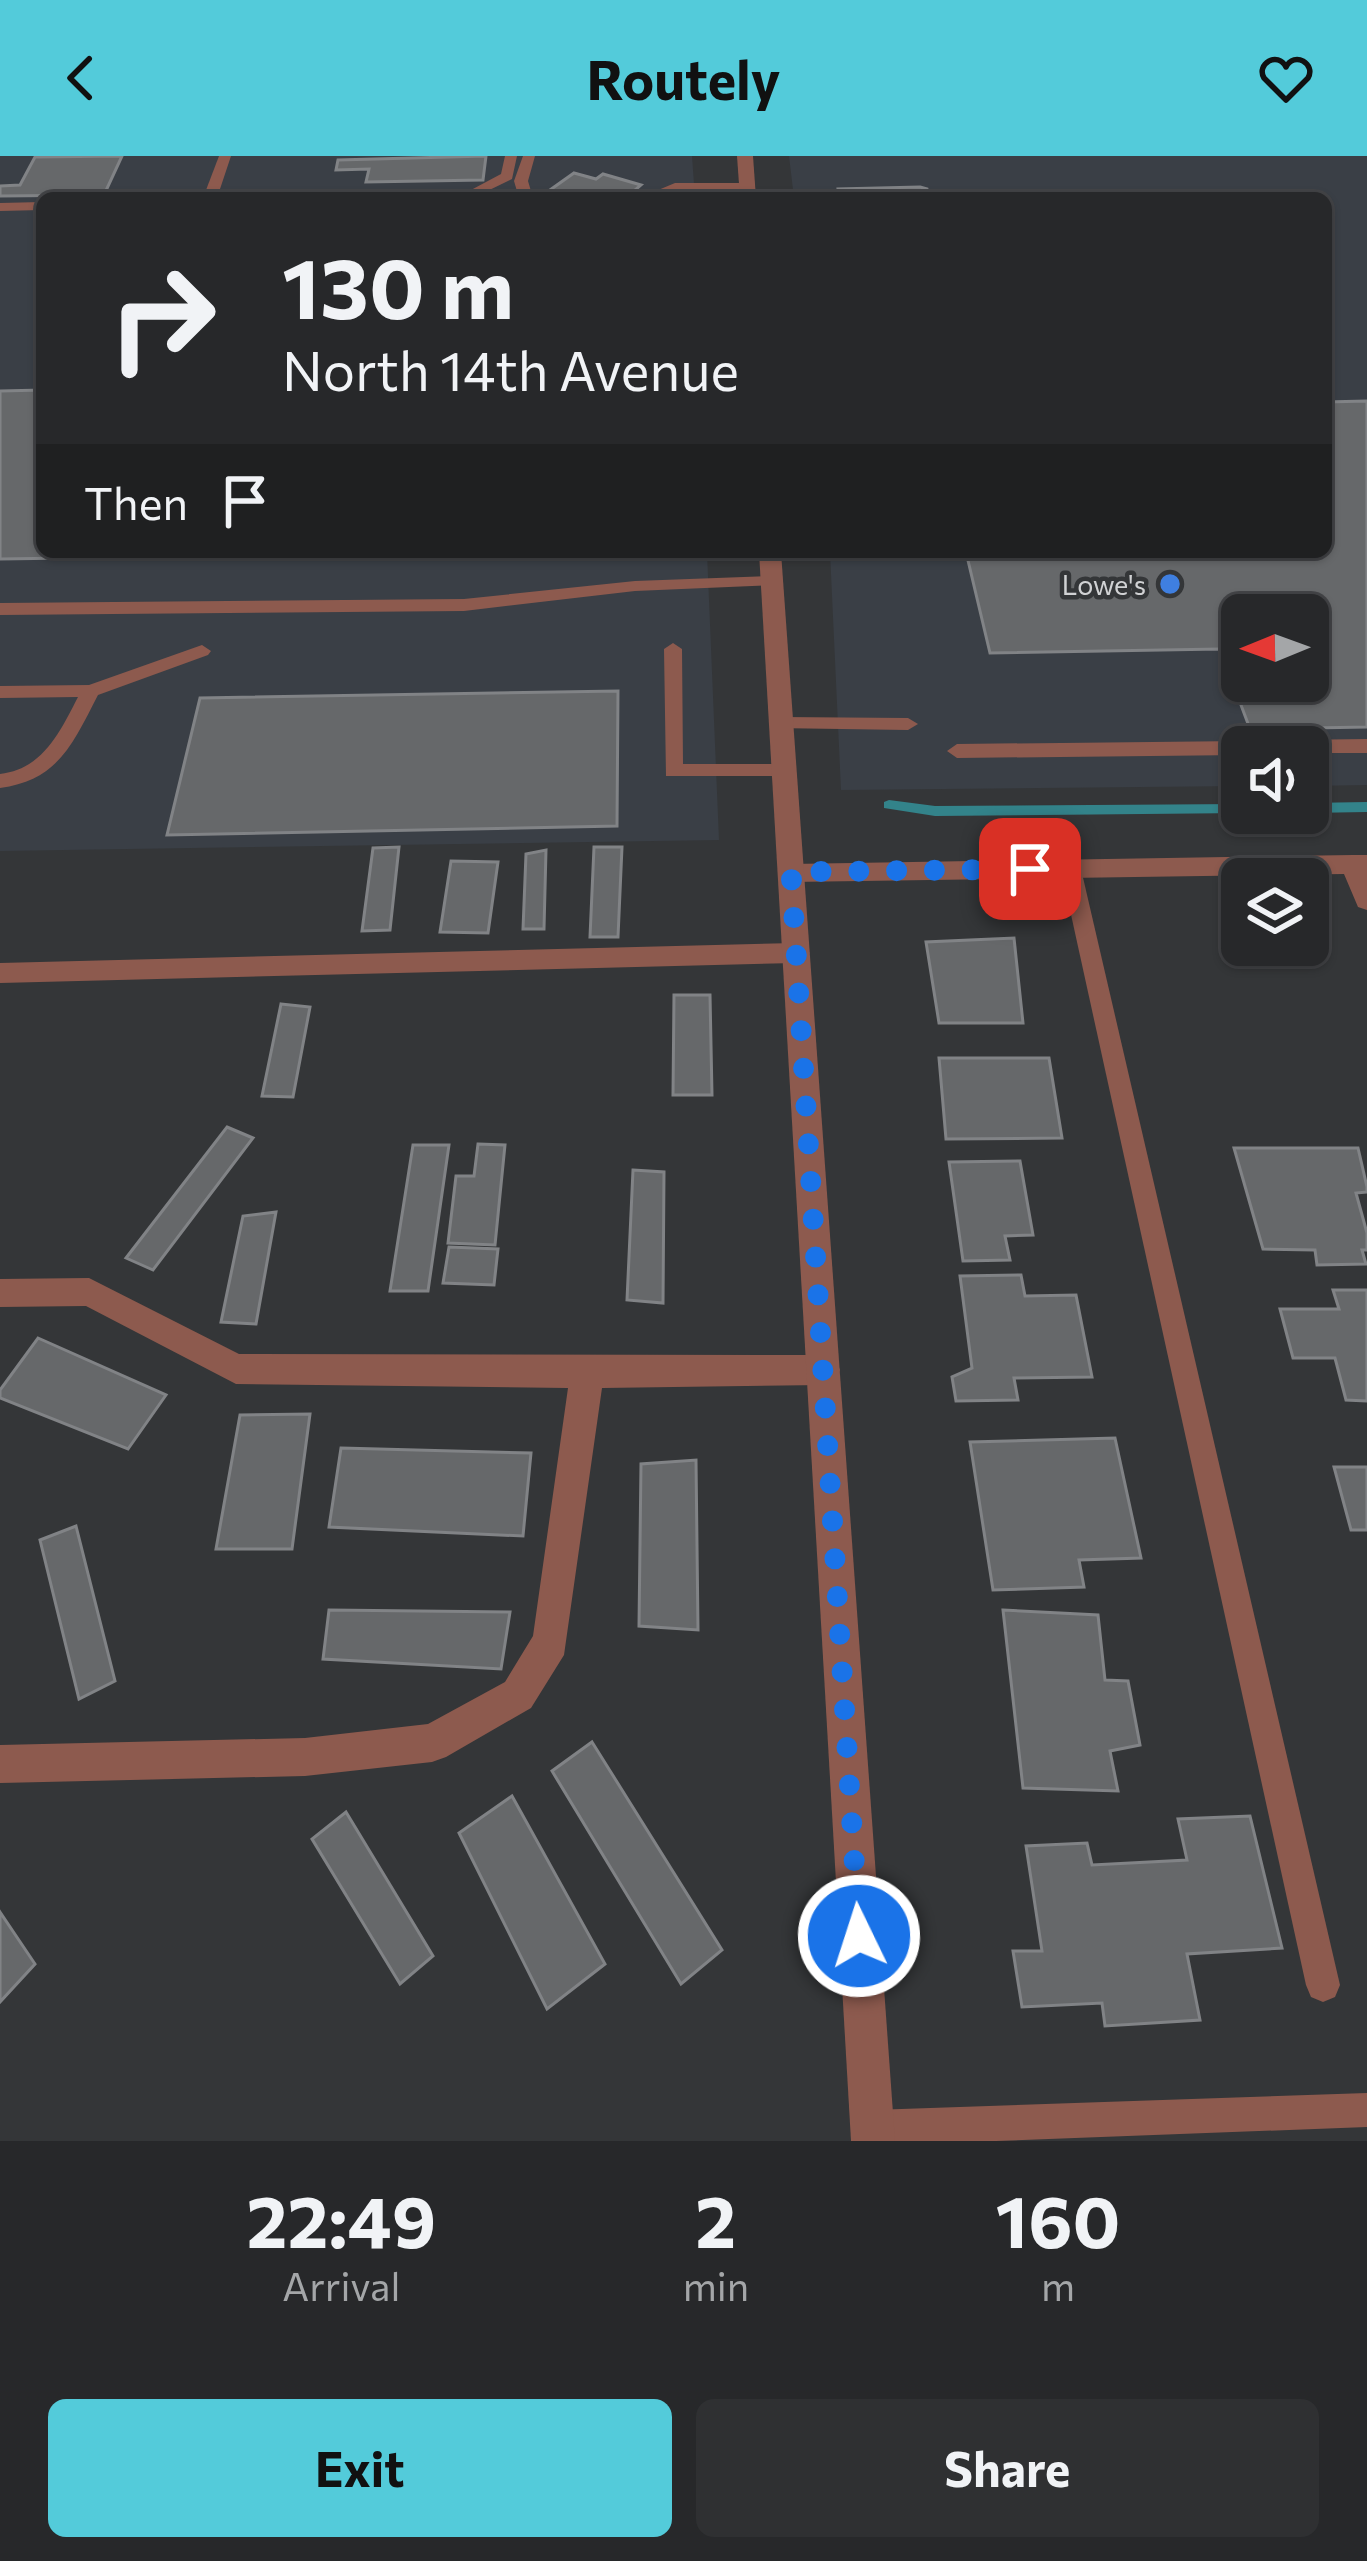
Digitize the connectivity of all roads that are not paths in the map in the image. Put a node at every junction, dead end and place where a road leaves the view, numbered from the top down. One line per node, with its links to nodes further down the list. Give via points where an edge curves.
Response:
1 (225, 156): 5 (lane)
2 (511, 156): 6 (lane, via 507,176)
3 (529, 156): 7 (lane)
4 (745, 156): 10 (street)
5 (212, 192)
6 (476, 192)
7 (524, 192)
8 (663, 192): 9 (lane)
9 (733, 192)
10 (747, 192)
11 (36, 206): 12 (lane)
12 (0, 207)
13 (770, 558): 14 (street)
14 (772, 581): 15 (lane, via 464,604); 20 (street)
15 (0, 609)
16 (673, 649): 26 (lane, via 673,771)
17 (202, 651): 19 (lane)
18 (0, 692): 19 (lane)
19 (91, 692): 27 (lane, via 52,760 19,781)
20 (781, 723): 21 (lane); 26 (street)
21 (908, 724)
22 (1367, 746): 23 (lane)
23 (1329, 747)
24 (1221, 748): 25 (lane)
25 (957, 751)
26 (784, 771): 30 (street)
27 (0, 781)
28 (1360, 864): 29 (street); 31 (street)
29 (1071, 868): 30 (street); 38 (lane)
30 (791, 872): 32 (street)
31 (1367, 900)
32 (796, 953): 33 (street); 35 (street)
33 (0, 973)
34 (0, 1293): 36 (street, via 89,1292 236,1369)
35 (823, 1370): 36 (street); 40 (street)
36 (587, 1373): 37 (street, via 551,1642 518,1695 432,1743 305,1756)
37 (0, 1764)
38 (1323, 1985)
39 (1367, 2110): 40 (lane)
40 (872, 2134)

